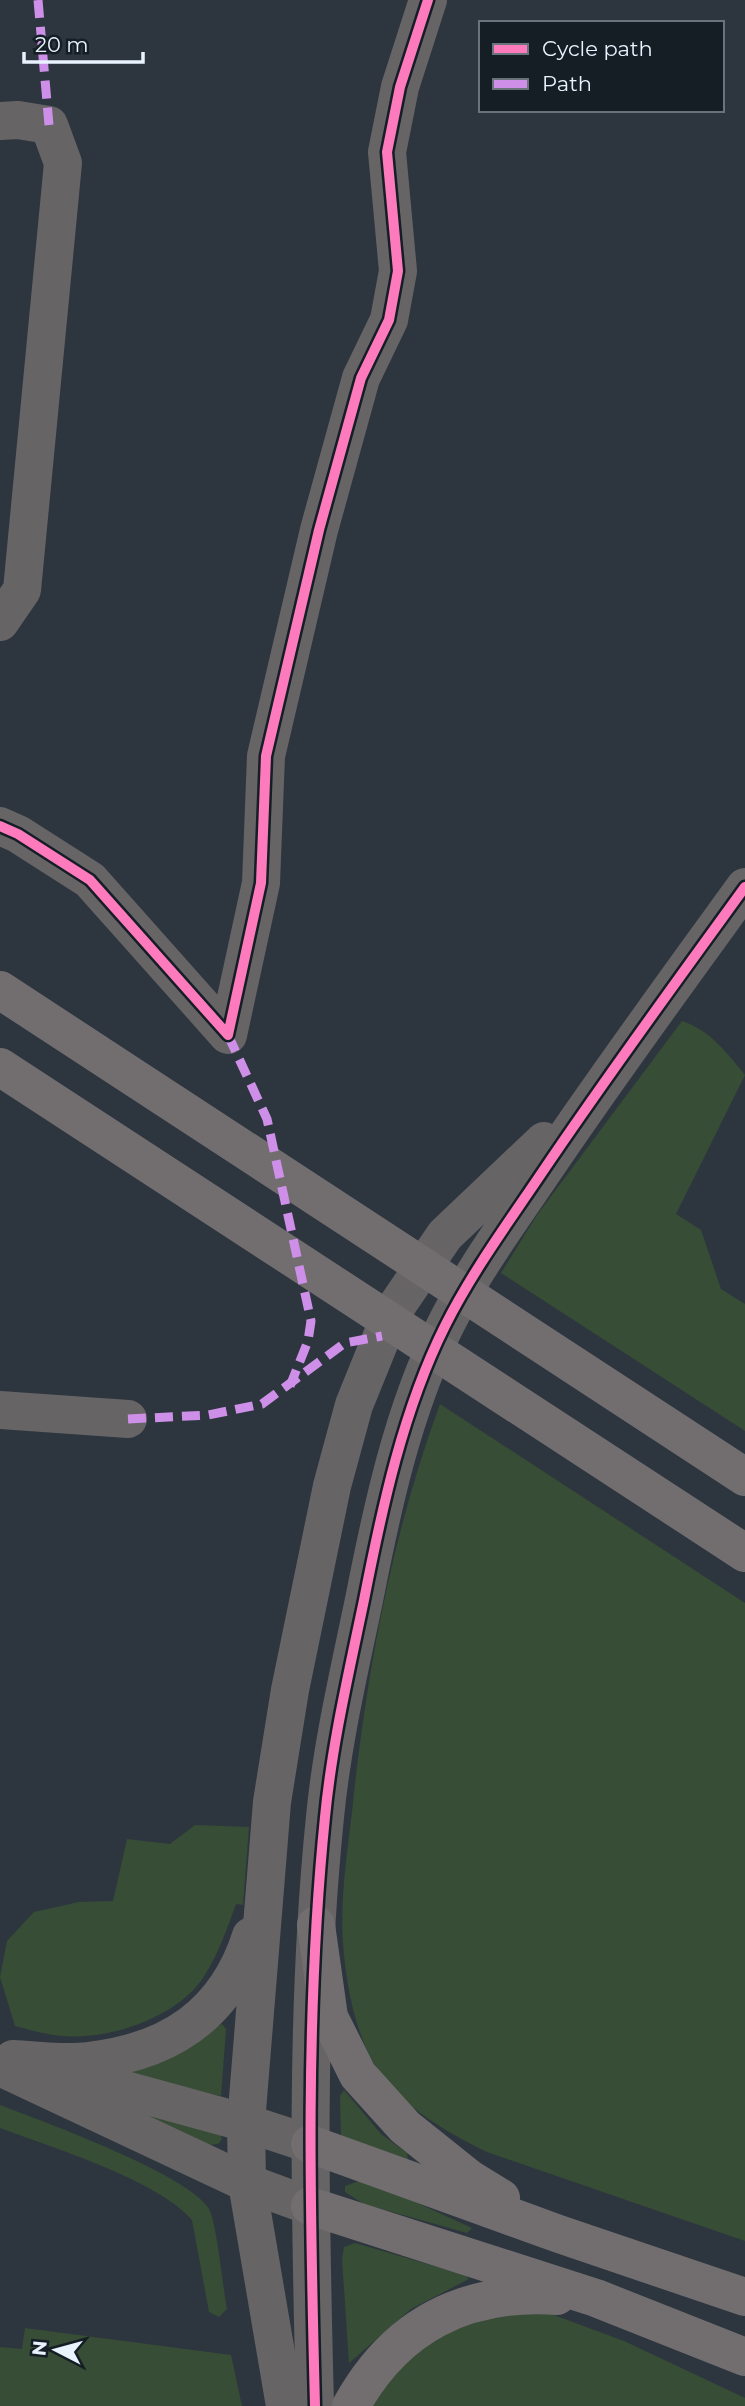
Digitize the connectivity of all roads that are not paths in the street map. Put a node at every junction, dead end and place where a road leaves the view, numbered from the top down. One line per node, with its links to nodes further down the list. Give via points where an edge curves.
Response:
1 (428, 0): 4 (street, via 400,87 387,152 398,271 389,320 358,391 319,530 266,756 261,883 228,1035 90,880)
2 (0, 121): 3 (street, via 49,125 63,163 22,590)
3 (0, 622)
4 (0, 826)
5 (745, 887): 8 (street)
6 (0, 990): 11 (main road)
7 (0, 1067): 12 (main road)
8 (601, 1086): 13 (street, via 445,1235 398,1304 372,1360 354,1405 332,1486 290,1690 272,1802); 14 (street, via 483,1261 445,1326 418,1390 370,1566 337,1733)
9 (0, 1410): 10 (street)
10 (128, 1419)
11 (745, 1477)
12 (745, 1553)
13 (265, 1895): 15 (street, via 231,1984 214,2007 175,2036 126,2055 85,2062); 16 (street)
14 (316, 1925): 17 (street); 20 (main road, via 329,2017 358,2075 405,2127 438,2154)
15 (4, 2060): 16 (street); 18 (street)
16 (246, 2123): 17 (street); 18 (street)
17 (310, 2144): 19 (street); 20 (main road)
18 (247, 2183): 19 (street); 24 (street)
19 (310, 2206): 22 (main road); 25 (street)
20 (559, 2235): 21 (main road)
21 (744, 2296)
22 (596, 2298): 23 (main road); 26 (main road, via 529,2294 469,2302 448,2311 428,2320 395,2348 363,2384)
23 (745, 2357)
24 (285, 2406)
25 (315, 2406)
26 (351, 2406)

